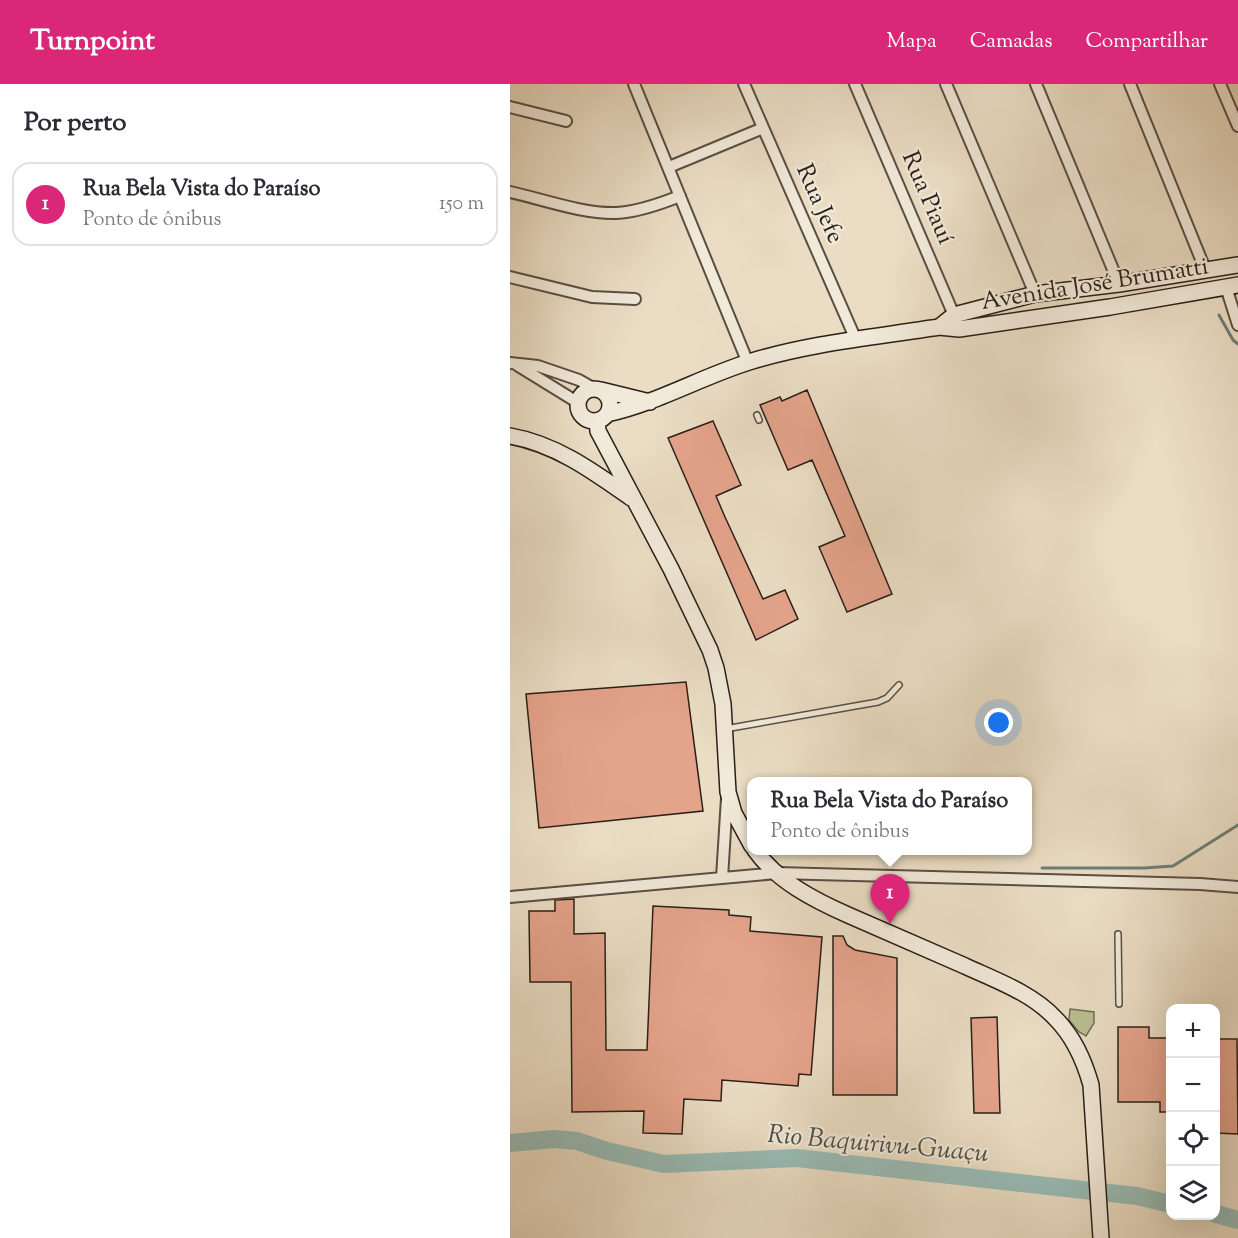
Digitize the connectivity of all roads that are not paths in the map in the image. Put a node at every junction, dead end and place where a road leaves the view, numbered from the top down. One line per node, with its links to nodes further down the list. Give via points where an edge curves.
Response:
1 (634, 84): 12 (street)
2 (744, 84): 11 (street, Rua Jefe)
3 (855, 84): 22 (street, Rua Piauí)
4 (946, 84): 20 (street)
5 (1036, 84): 18 (street)
6 (1130, 84): 16 (street)
7 (1220, 84): 10 (street)
8 (510, 107): 9 (street)
9 (566, 121)
10 (1238, 126)
11 (763, 129): 12 (street); 24 (street, Rua Jefe)
12 (669, 167): 14 (street)
13 (510, 192): 14 (street, via 616,213)
14 (680, 196): 26 (street)
15 (1238, 265): 16 (main road, Avenida José Brumatti)
16 (1205, 269): 18 (main road, Avenida José Brumatti)
17 (510, 278): 21 (street, via 592,297)
18 (1119, 284): 20 (main road, Avenida José Brumatti)
19 (1232, 286): 22 (main road, Avenida José Brumatti, via 1110,307); 23 (street)
20 (1035, 294): 22 (main road, Avenida José Brumatti)
21 (635, 299)
22 (956, 322): 24 (main road)
23 (1238, 325)
24 (856, 340): 26 (main road)
25 (512, 363): 27 (street, via 538,366); 28 (street)
26 (748, 363): 29 (main road)
27 (597, 389): 28 (main road, via 583,392); 29 (main road); 30 (main road, via 606,393 610,403)
28 (577, 402): 30 (main road, via 578,408)
29 (650, 402): 30 (main road)
30 (596, 417): 32 (main road); 33 (main road, via 598,431)
31 (510, 436): 32 (main road, via 559,452)
32 (612, 485): 33 (main road)
33 (634, 500): 35 (main road, via 710,650 723,704)
34 (899, 685): 35 (lane, via 878,702)
35 (724, 729): 36 (main road)
36 (728, 792): 37 (main road); 40 (street)
37 (747, 837)
38 (760, 855): 39 (main road)
39 (777, 873): 40 (street); 41 (street); 45 (main road, via 828,906 1039,1002 1055,1017 1086,1066 1091,1085)
40 (722, 878): 42 (street)
41 (1238, 887)
42 (510, 897)
43 (1118, 934): 44 (lane)
44 (1119, 1004)
45 (1101, 1238)

